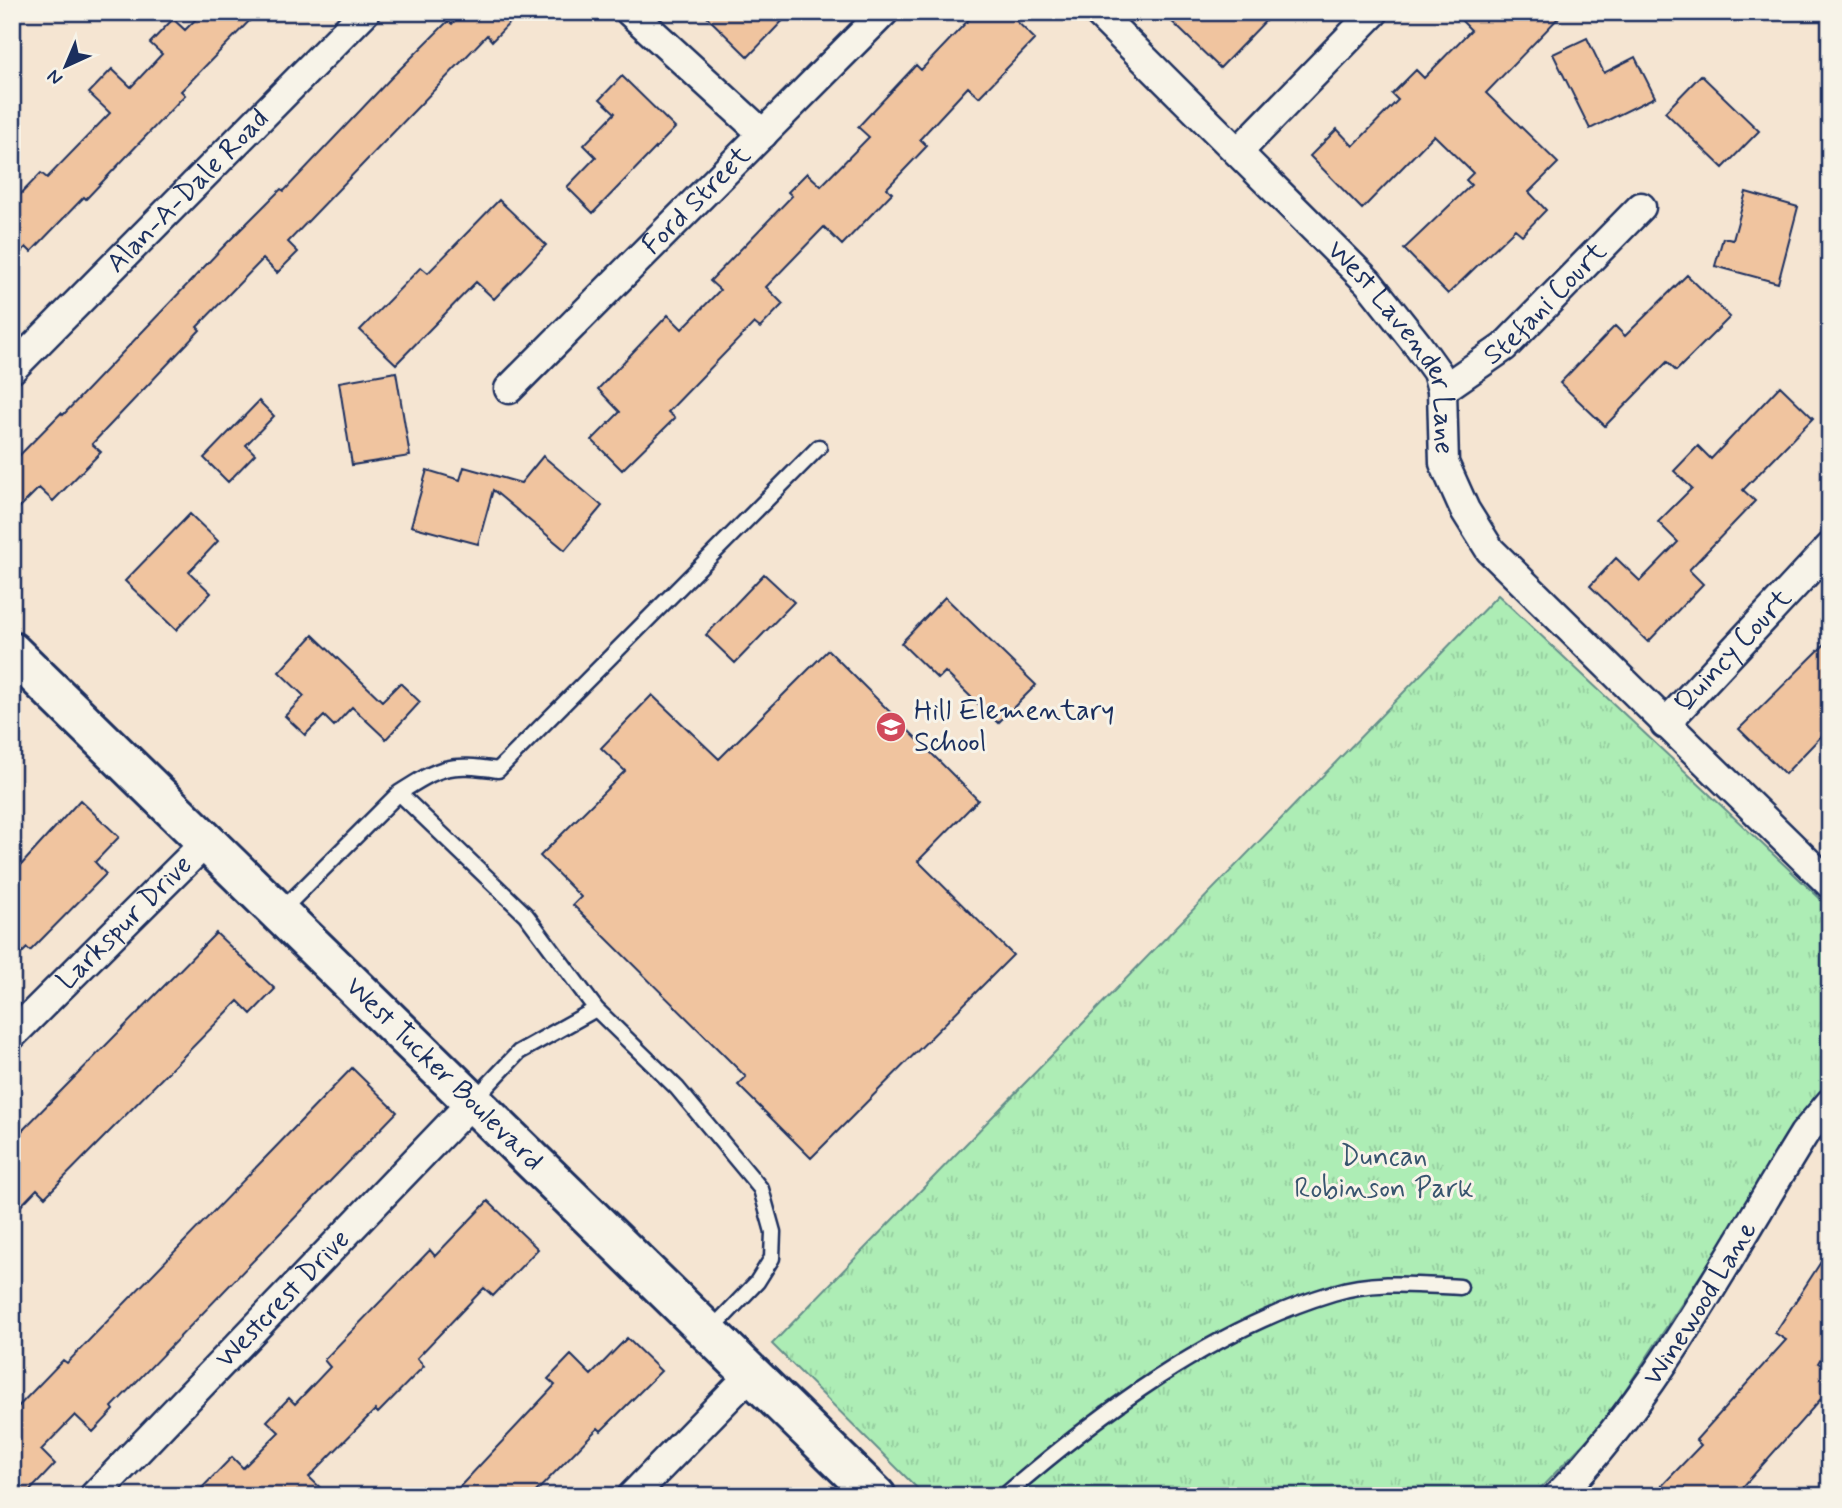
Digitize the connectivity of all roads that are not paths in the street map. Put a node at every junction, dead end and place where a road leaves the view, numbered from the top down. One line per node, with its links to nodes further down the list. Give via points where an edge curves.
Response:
1 (365, 12): 9 (street, Alan-A-Dale Road)
2 (629, 12): 6 (street)
3 (884, 12): 6 (street, Ford Street)
4 (1097, 12): 7 (street, West Lavender Lane)
5 (1374, 12): 7 (street)
6 (763, 134): 10 (street, Ford Street)
7 (1239, 151): 11 (street, West Lavender Lane, via 1368,282 1437,372)
8 (1641, 207): 11 (street, Stefani Court, via 1504,347)
9 (12, 369)
10 (509, 389)
11 (1442, 390): 15 (street, West Lavender Lane, via 1444,463 1490,550)
12 (819, 447): 16 (lane, via 498,770 453,766 434,771)
13 (1830, 547): 15 (street, Quincy Court)
14 (12, 652): 17 (street, West Tucker Boulevard)
15 (1665, 724): 18 (street, West Lavender Lane)
16 (400, 793): 19 (lane); 20 (lane, via 526,915)
17 (208, 840): 19 (street, West Tucker Boulevard); 21 (street, Larkspur Drive)
18 (1830, 884)
19 (280, 912): 22 (street, West Tucker Boulevard)
20 (596, 1009): 22 (lane, via 519,1052); 25 (lane, via 677,1088 761,1189 773,1232 772,1258 757,1282)
21 (12, 1035)
22 (472, 1101): 25 (street, West Tucker Boulevard); 27 (street, Westcrest Drive)
23 (1830, 1104): 31 (street, Winewood Lane, via 1804,1134 1644,1390 1601,1451)
24 (1460, 1287): 30 (lane, via 1388,1284 1335,1292 1228,1337 1113,1410)
25 (708, 1333): 26 (street, West Tucker Boulevard)
26 (750, 1375): 28 (street); 29 (street, West Tucker Boulevard)
27 (94, 1496)
28 (632, 1496)
29 (876, 1496)
30 (1004, 1496)
31 (1558, 1496)

